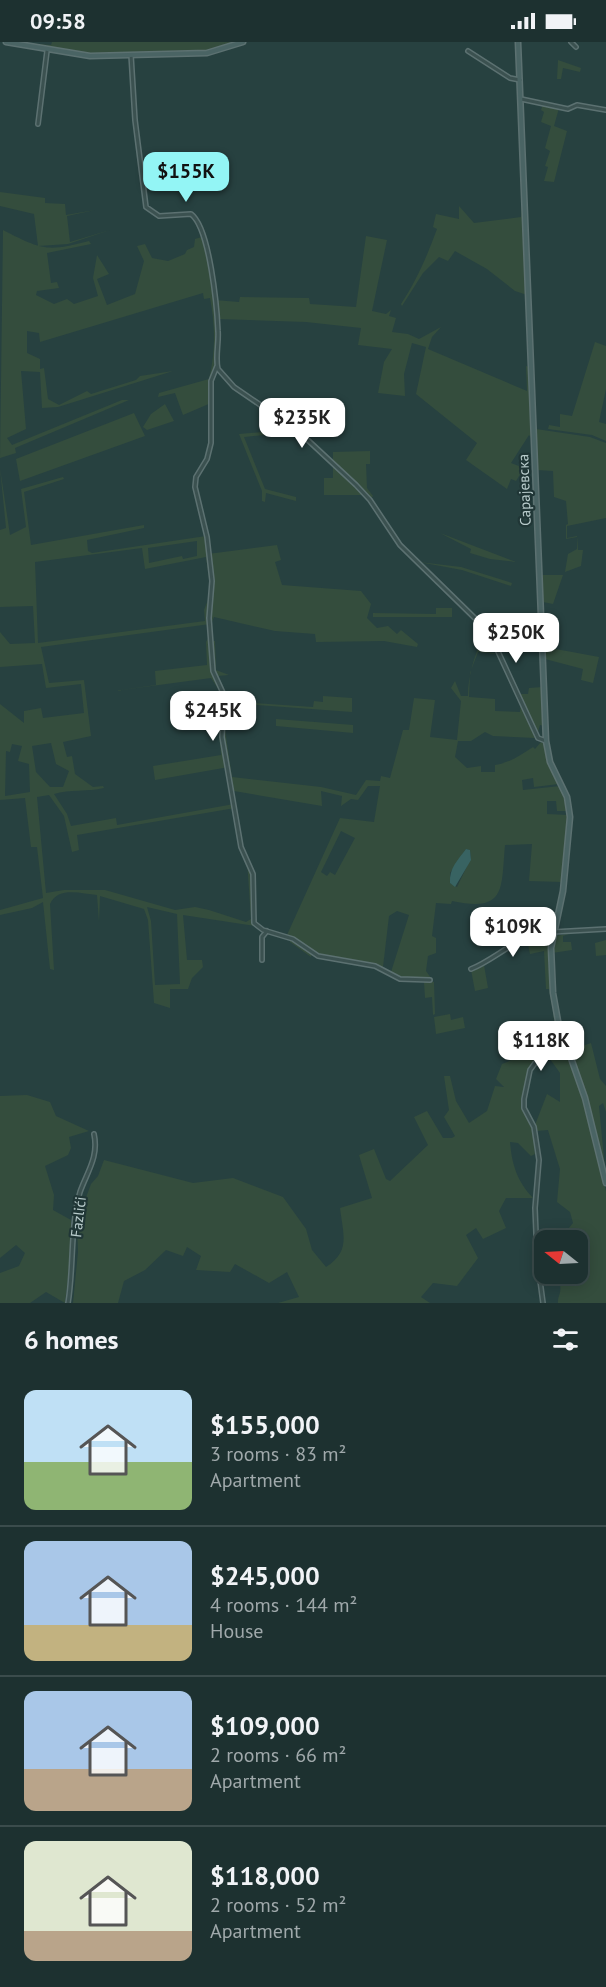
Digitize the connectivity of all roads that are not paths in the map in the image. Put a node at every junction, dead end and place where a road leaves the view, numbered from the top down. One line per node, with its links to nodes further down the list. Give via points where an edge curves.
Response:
1 (6, 42): 6 (main road)
2 (243, 42): 8 (main road, via 207,53)
3 (519, 42): 9 (main road, Сарајевска)
4 (571, 42): 5 (street)
5 (576, 47)
6 (47, 51): 8 (main road, via 90,56); 12 (street)
7 (468, 51): 9 (street, via 510,78)
8 (131, 54): 13 (street, via 140,164 148,209 162,216 189,214 198,222 210,263 218,329)
9 (520, 80): 10 (main road, Сарајевска)
10 (520, 99): 11 (street, via 568,109 577,105); 14 (main road, Сарајевска)
11 (606, 110)
12 (38, 124)
13 (217, 366): 14 (street, via 234,387 287,422 356,485 400,545 493,639 538,738); 16 (street, via 211,381 211,443 195,487 212,574 209,625 214,675 224,695 222,737 241,847 253,874 254,920)
14 (546, 741): 17 (main road, Сарајевска, via 550,762 567,797 570,817 563,891)
15 (606, 929): 17 (street)
16 (267, 931): 18 (street, via 262,937); 20 (street, via 288,937 318,956 375,966 400,979)
17 (553, 933): 19 (street, via 525,939); 21 (main road, Сарајевска, via 550,963)
18 (262, 960)
19 (471, 969)
20 (430, 980)
21 (558, 1021): 23 (main road, Сарајевска, via 585,1098); 25 (street, via 530,1070 524,1100 534,1127 539,1160 535,1208)
22 (94, 1134): 24 (street, Fazlići, via 96,1151 75,1213)
23 (606, 1184)
24 (68, 1303)
25 (543, 1303)

